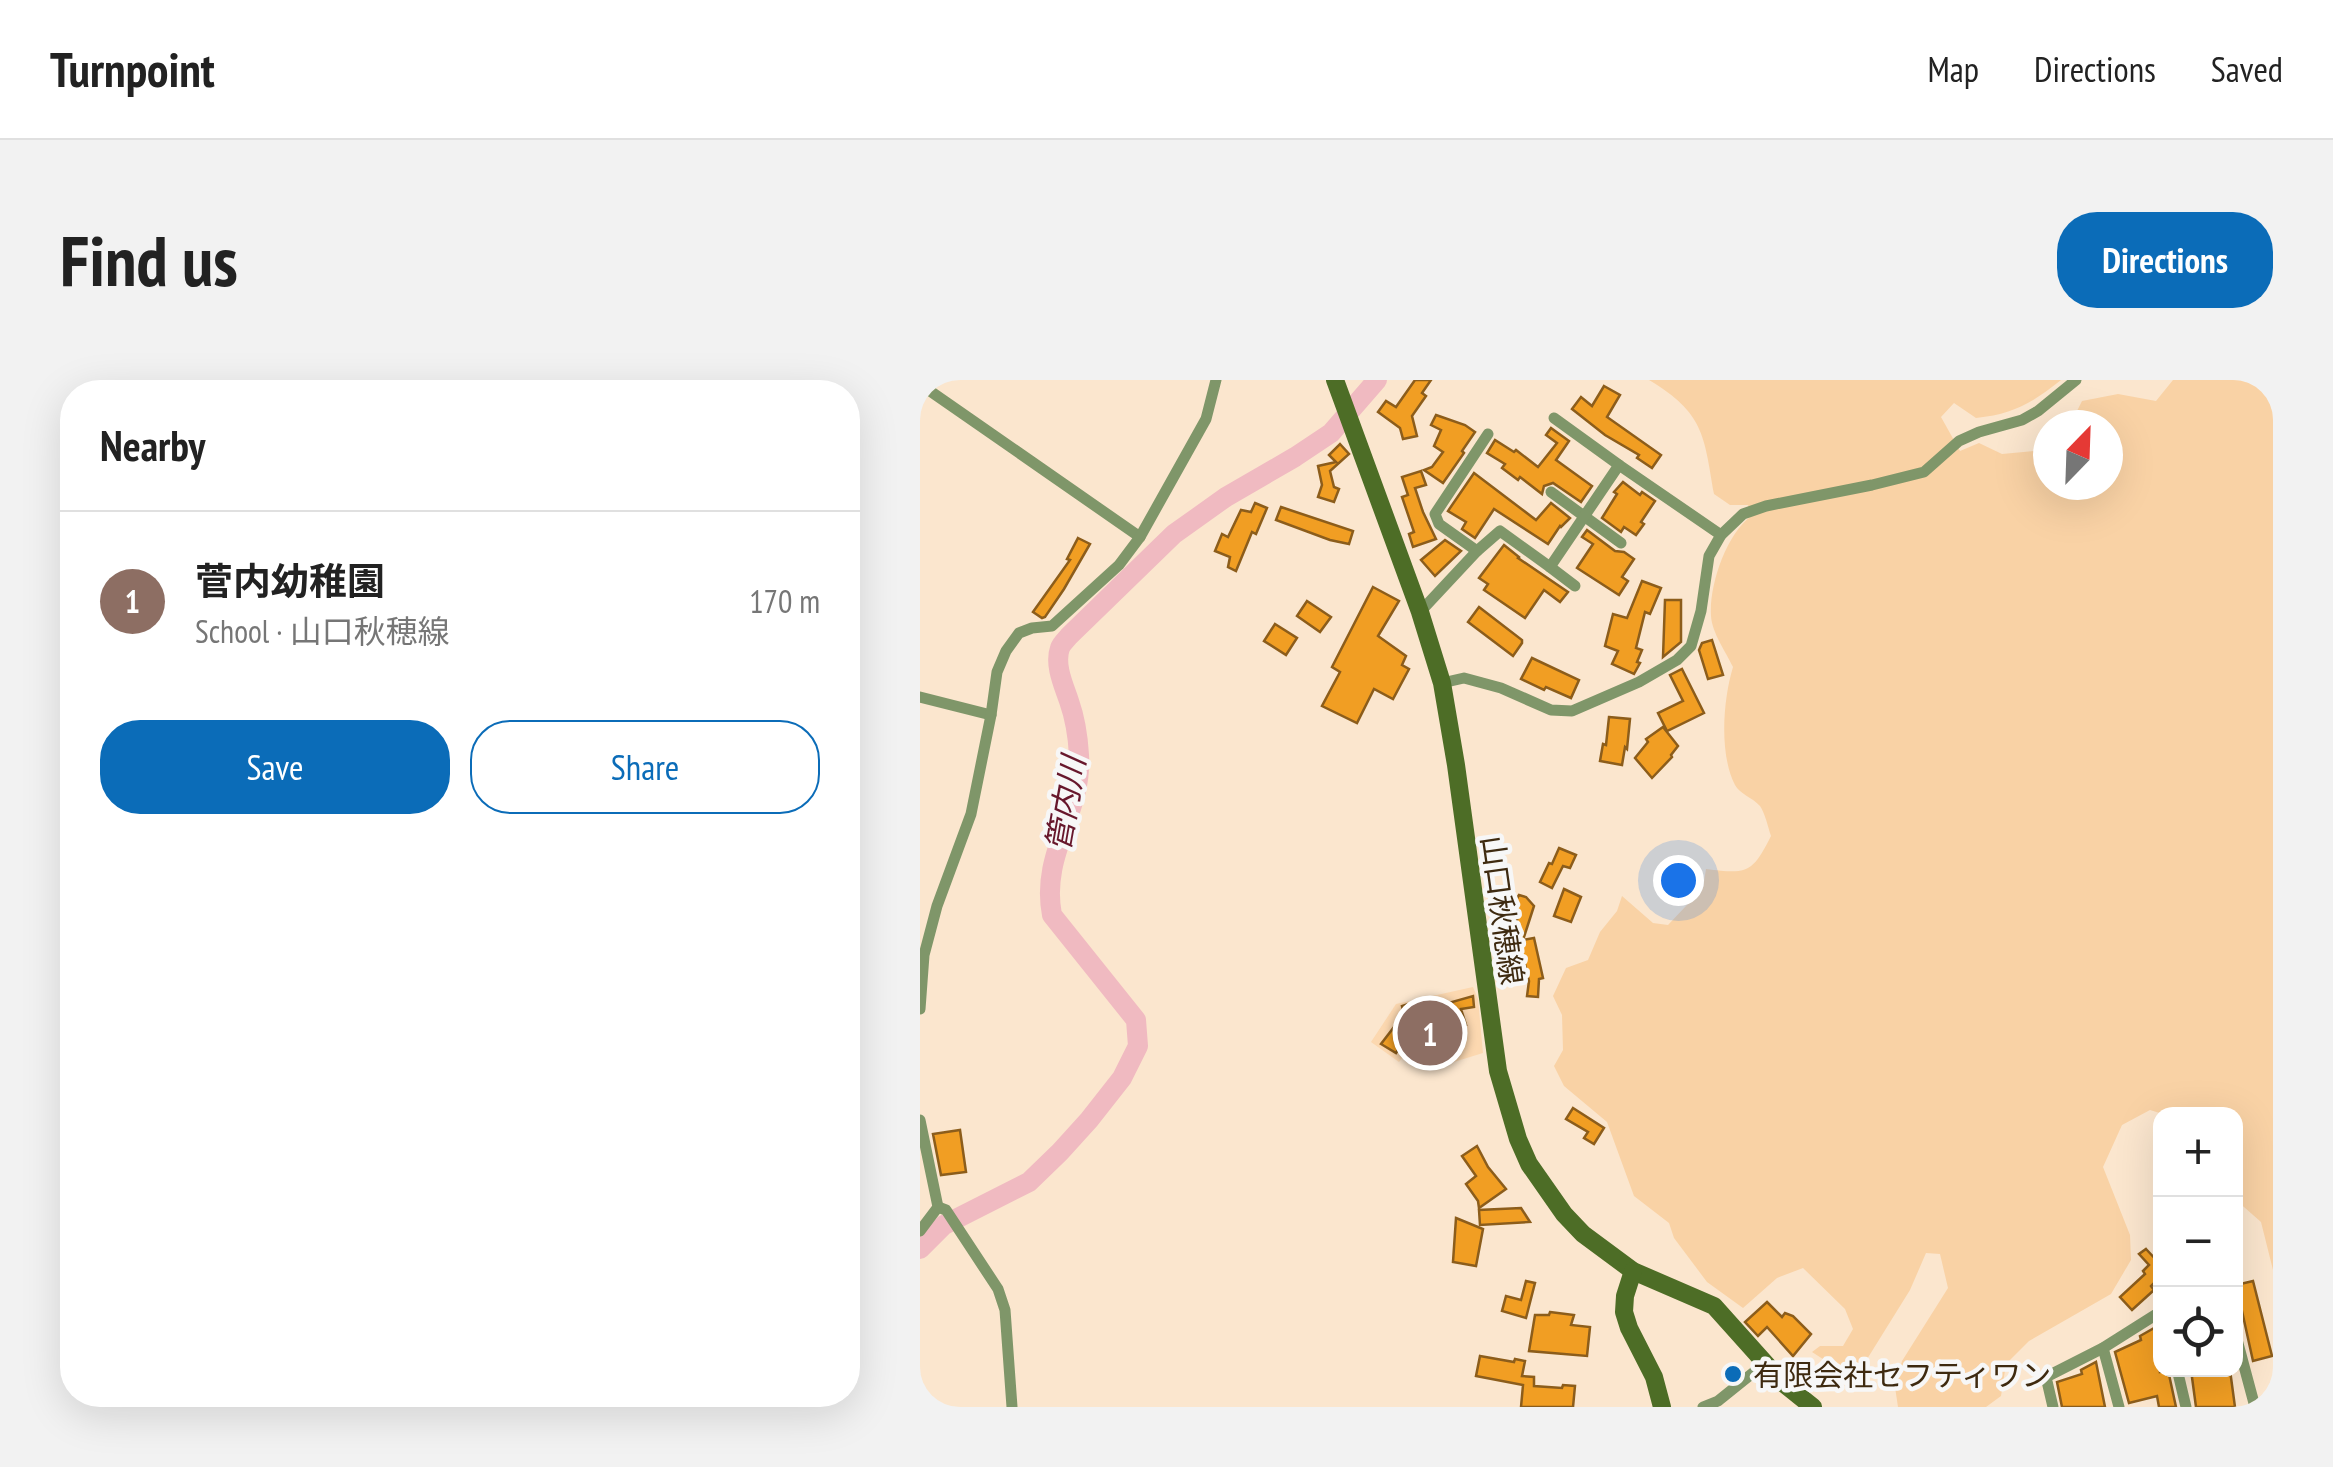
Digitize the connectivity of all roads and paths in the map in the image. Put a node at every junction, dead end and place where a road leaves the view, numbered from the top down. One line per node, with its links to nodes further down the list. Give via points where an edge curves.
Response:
1 (1216, 380): 11 (street, via 1206,420)
2 (1335, 380): 16 (main road, 山口秋穂線)
3 (2076, 380): 10 (street, via 2022,420 1959,441 1924,472 1766,506 1743,514)
4 (920, 384): 11 (street)
5 (1554, 418): 7 (street)
6 (1488, 434): 13 (street, via 1436,514 1439,524)
7 (1619, 466): 9 (street); 10 (street)
8 (1550, 492): 9 (street)
9 (1585, 516): 12 (street); 14 (street)
10 (1721, 535): 17 (street, via 1690,646 1639,682 1572,711 1551,710 1464,678)
11 (1140, 538): 19 (street, via 1052,626 1020,633 998,672)
12 (1621, 544)
13 (1477, 551): 14 (street, via 1500,531); 16 (street)
14 (1550, 566): 15 (street)
15 (1575, 586)
16 (1420, 612): 17 (main road, 山口秋穂線)
17 (1442, 682): 24 (main road, 山口秋穂線, via 1498,1071 1518,1139 1564,1214)
18 (920, 697): 19 (street)
19 (992, 715): 20 (street, via 970,814 924,955)
20 (920, 1009)
21 (920, 1120): 22 (street)
22 (938, 1207): 23 (street); 30 (street, via 998,1289)
23 (920, 1231)
24 (1634, 1271): 28 (main road, 山口秋穂線, via 1714,1306); 31 (main road, via 1624,1312)
25 (2153, 1316): 26 (street)
26 (2103, 1348): 34 (street, via 2046,1377); 35 (street)
27 (2243, 1361): 37 (street)
28 (1764, 1364): 32 (street); 33 (main road, 山口秋穂線)
29 (2179, 1377): 36 (street)
30 (1012, 1407)
31 (1662, 1407)
32 (1703, 1407)
33 (1813, 1407)
34 (2053, 1407)
35 (2118, 1407)
36 (2186, 1407)
37 (2256, 1407)

